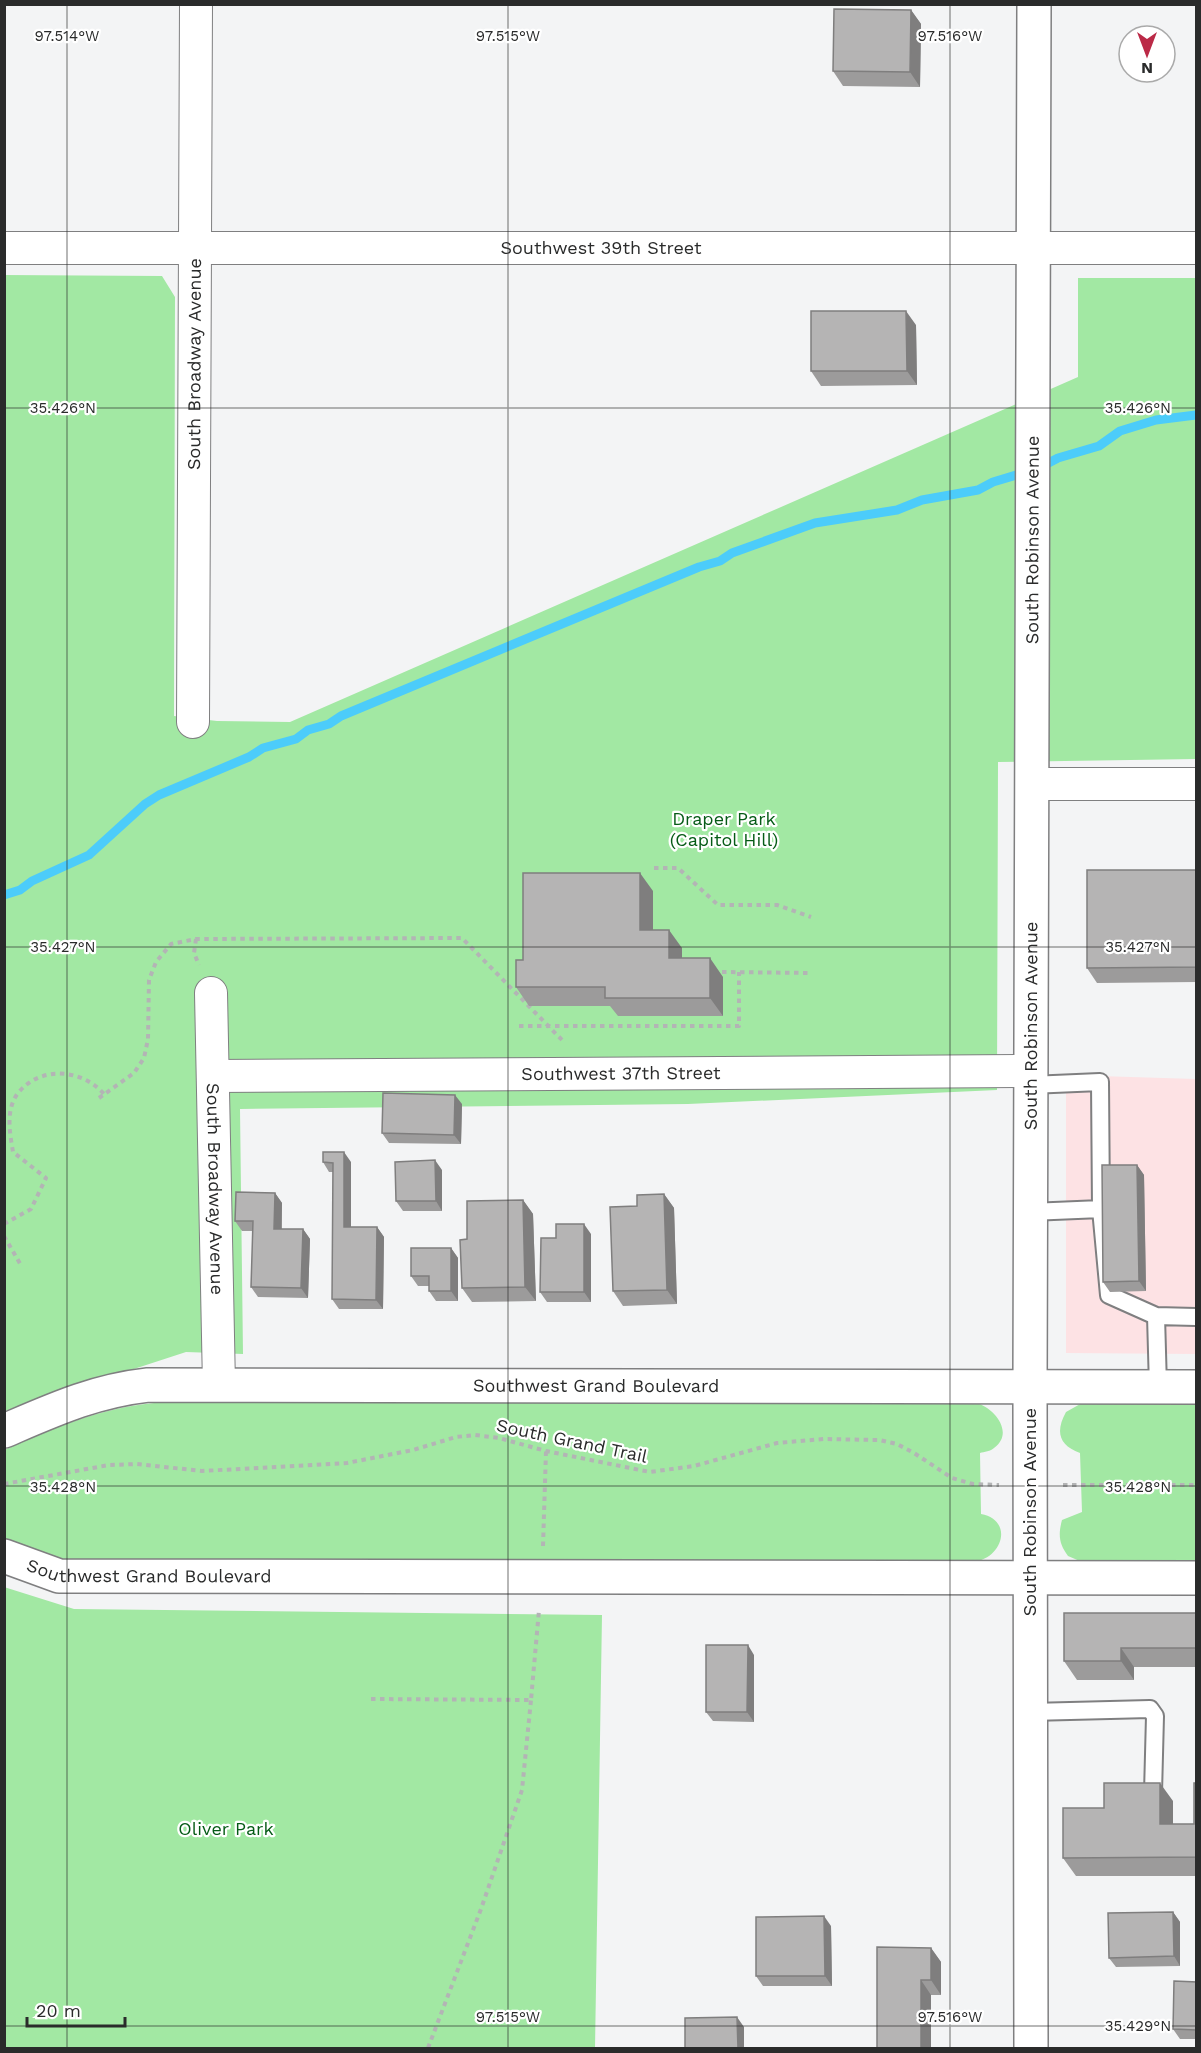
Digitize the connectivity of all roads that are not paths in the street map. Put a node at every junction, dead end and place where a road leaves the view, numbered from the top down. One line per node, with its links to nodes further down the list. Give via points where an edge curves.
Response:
1 (196, 4): 6 (street, South Broadway Avenue)
2 (1034, 4): 3 (street, South Robinson Avenue)
3 (1034, 246): 5 (street, Southwest 39th Street); 6 (street, Southwest 39th Street); 8 (street, South Robinson Avenue)
4 (4, 248): 6 (street, Southwest 39th Street)
5 (1197, 248)
6 (196, 249): 7 (street, South Broadway Avenue)
7 (193, 722)
8 (1033, 784): 9 (street); 12 (street, South Robinson Avenue)
9 (1197, 784)
10 (211, 993): 11 (street, South Broadway Avenue)
11 (213, 1076): 12 (street, Southwest 37th Street); 17 (street, South Broadway Avenue)
12 (1030, 1078): 13 (lane, via 1100,1082); 14 (street, South Robinson Avenue)
13 (1101, 1209): 14 (lane); 15 (lane, via 1109,1295)
14 (1030, 1212): 18 (street, South Robinson Avenue)
15 (1156, 1316): 16 (lane); 19 (lane)
16 (1197, 1317)
17 (219, 1385): 18 (street, Southwest Grand Boulevard); 21 (street, Southwest Grand Boulevard, via 112,1389)
18 (1029, 1387): 19 (street, Southwest Grand Boulevard); 23 (street, South Robinson Avenue)
19 (1158, 1387): 20 (street, Southwest Grand Boulevard)
20 (1197, 1387)
21 (4, 1431)
22 (4, 1556): 23 (street, Southwest Grand Boulevard, via 59,1576)
23 (1029, 1577): 24 (street, Southwest Grand Boulevard); 25 (street, South Robinson Avenue)
24 (1197, 1578)
25 (1030, 1712): 26 (lane, via 1150,1709 1155,1716); 27 (street, South Robinson Avenue)
26 (1153, 1793)
27 (1031, 2049)

